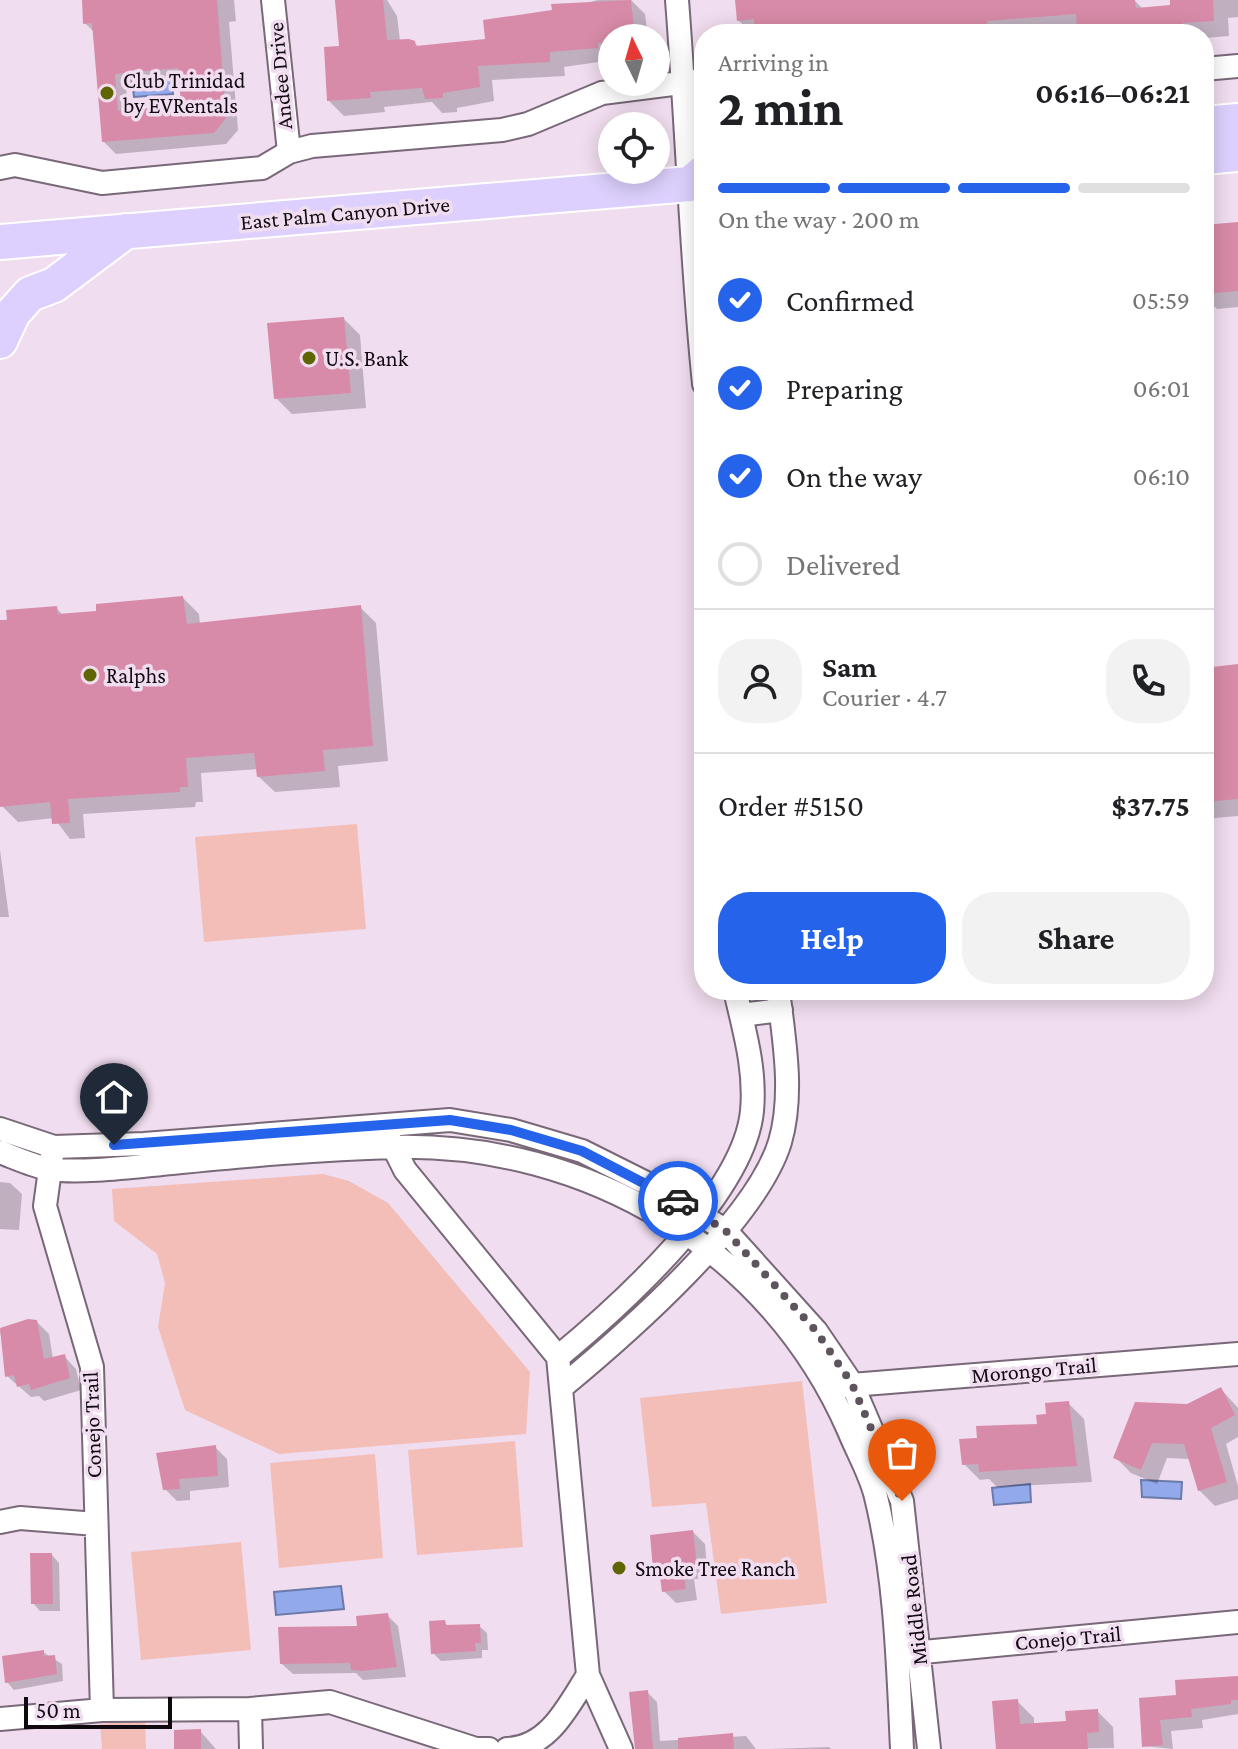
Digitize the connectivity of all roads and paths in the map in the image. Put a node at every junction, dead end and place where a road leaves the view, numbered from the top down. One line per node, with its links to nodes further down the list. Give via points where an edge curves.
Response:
1 (273, 0): 8 (street, Andee Drive)
2 (677, 0): 5 (street)
3 (1238, 66): 4 (street)
4 (1214, 68)
5 (694, 81): 8 (street, via 602,93 502,130)
6 (1238, 121): 7 (main road)
7 (1214, 123)
8 (289, 152): 11 (street, via 262,168 102,183 15,165)
9 (1238, 154): 10 (main road)
10 (1214, 156)
11 (0, 168)
12 (694, 182): 13 (main road, East Palm Canyon Drive)
13 (126, 231): 14 (main road, East Palm Canyon Drive); 17 (main road, via 54,285 30,294 13,313)
14 (0, 242)
15 (694, 261): 16 (street)
16 (694, 287)
17 (0, 341)
18 (737, 1000): 20 (street)
19 (780, 1000): 20 (street); 28 (street, via 787,1086 779,1145)
20 (741, 1015): 27 (street, via 754,1082 752,1114 746,1141)
21 (379, 1124): 23 (street); 24 (street); 27 (street, via 450,1120 511,1130 582,1151)
22 (0, 1129): 23 (street)
23 (54, 1147): 26 (street, Conejo Trail)
24 (394, 1147): 26 (street); 29 (street, via 532,1162 617,1192); 32 (street, via 405,1170)
25 (0, 1152): 26 (street)
26 (50, 1169): 36 (street, Conejo Trail, via 45,1206 92,1367)
27 (700, 1214): 28 (street); 29 (street)
28 (725, 1230): 30 (street); 33 (street, via 816,1331)
29 (684, 1232): 30 (street); 32 (street, via 617,1305)
30 (708, 1248): 33 (street, via 757,1292); 34 (street, via 639,1322)
31 (1238, 1354): 33 (street, Morongo Trail)
32 (558, 1357): 34 (street)
33 (841, 1386): 38 (street, Middle Road, via 876,1494)
34 (562, 1387): 39 (street)
35 (0, 1522): 36 (street, via 20,1518)
36 (96, 1524): 41 (street, Conejo Trail)
37 (1238, 1622): 38 (street, Conejo Trail)
38 (907, 1654): 47 (street, Middle Road); 48 (street, Middle Road)
39 (588, 1675): 45 (street, via 547,1734); 46 (street)
40 (250, 1709): 41 (street); 43 (street); 44 (street, via 330,1702)
41 (102, 1710): 42 (street)
42 (0, 1719)
43 (251, 1749)
44 (489, 1749)
45 (507, 1749)
46 (621, 1749)
47 (902, 1749)
48 (929, 1749)

